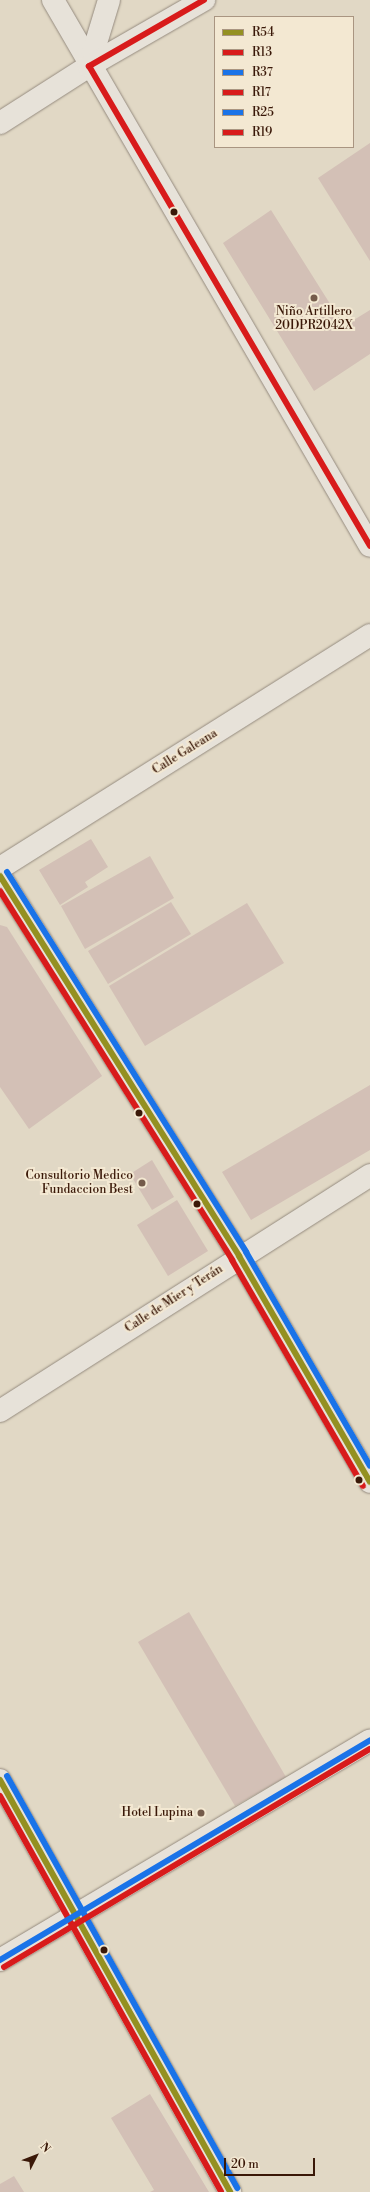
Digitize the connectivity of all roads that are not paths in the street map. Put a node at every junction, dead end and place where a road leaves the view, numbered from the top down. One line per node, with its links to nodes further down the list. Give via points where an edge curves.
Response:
1 (53, 0): 4 (street)
2 (109, 0): 4 (street)
3 (204, 0): 4 (street)
4 (89, 66): 5 (street); 6 (street)
5 (0, 123)
6 (370, 546)
7 (370, 635): 8 (street, Calle Galeana)
8 (0, 868)
9 (0, 876): 11 (street)
10 (370, 1175): 11 (street, Calle de Mier y Terán)
11 (240, 1256): 12 (street, Calle de Mier y Terán); 13 (street)
12 (0, 1411)
13 (370, 1482)
14 (370, 1740): 16 (street)
15 (0, 1780): 16 (street)
16 (75, 1914): 17 (street); 18 (street)
17 (0, 1960)
18 (230, 2192)

